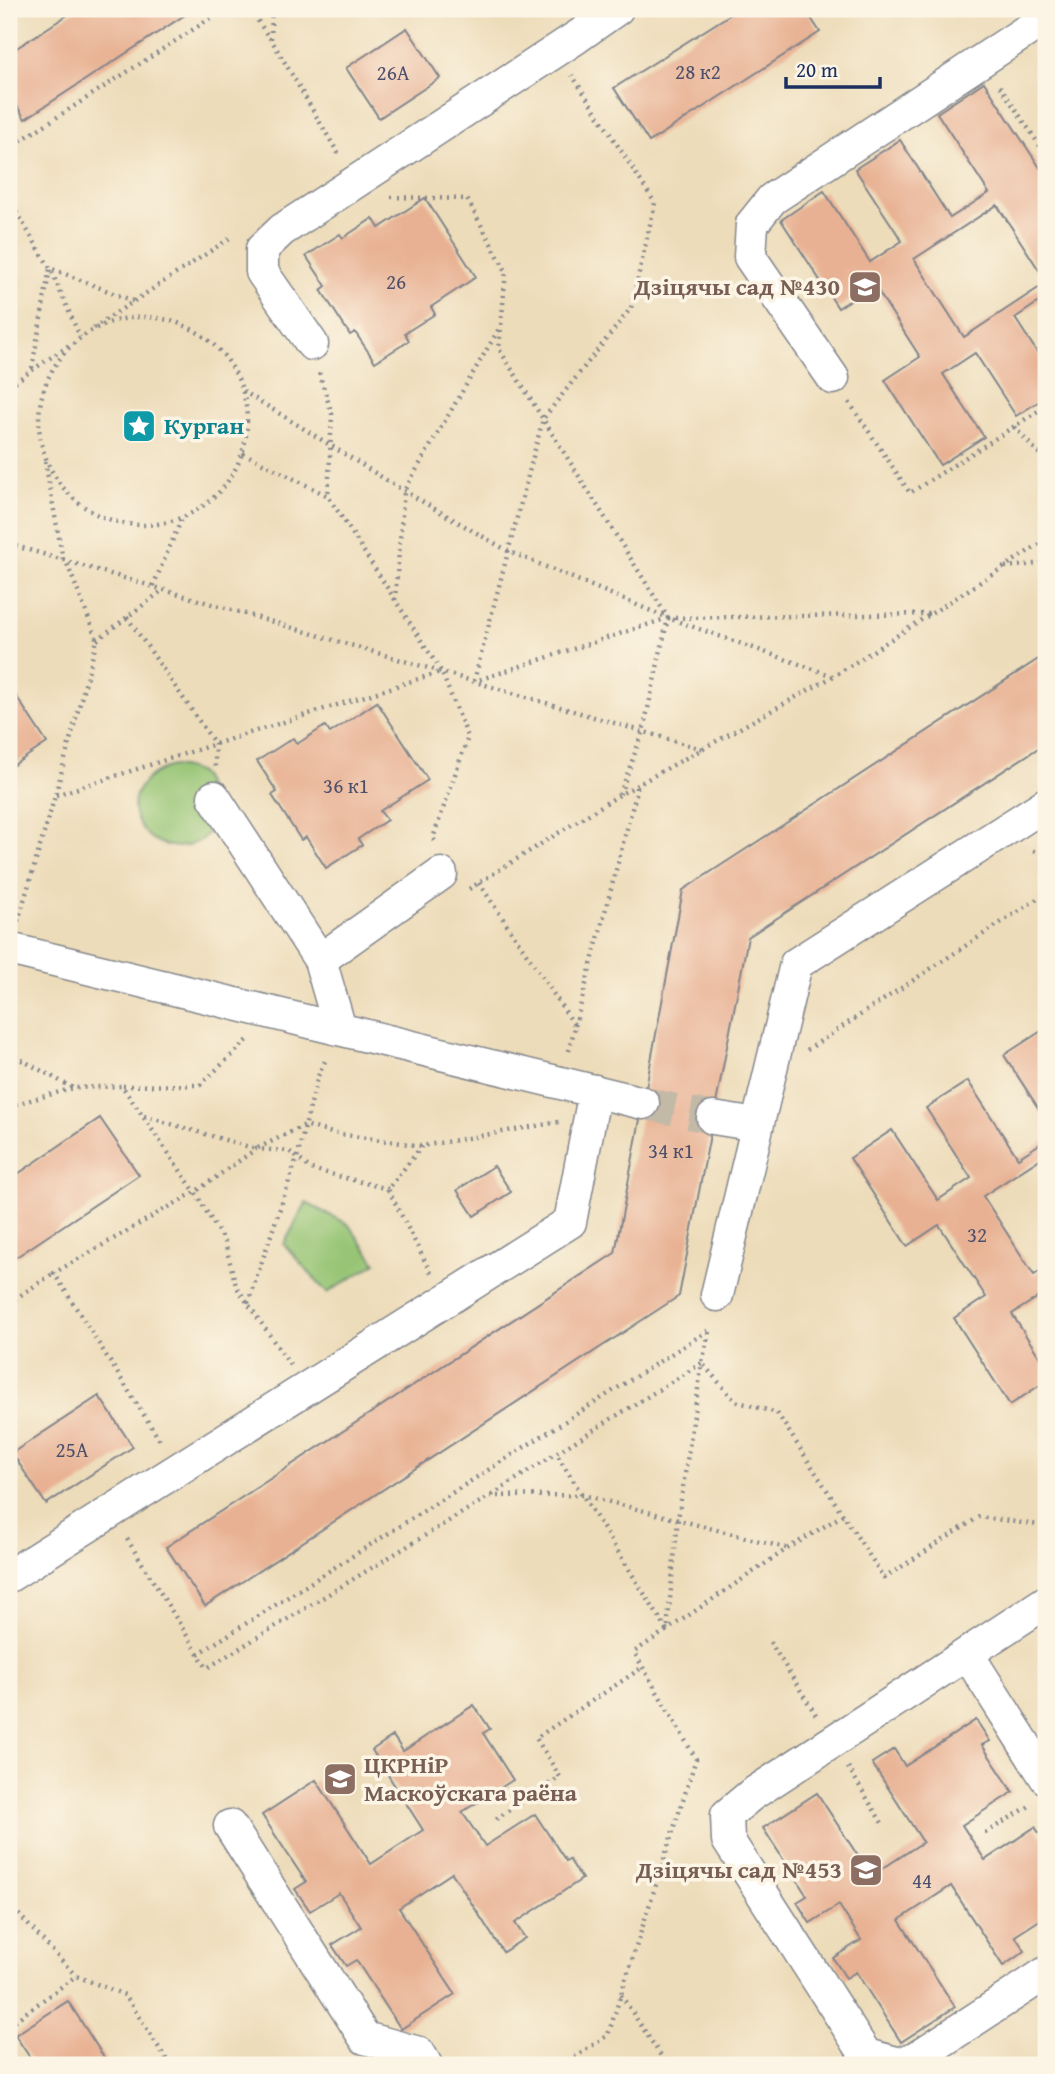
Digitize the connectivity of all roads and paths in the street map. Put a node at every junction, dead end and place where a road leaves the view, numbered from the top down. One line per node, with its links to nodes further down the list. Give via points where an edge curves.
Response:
1 (225, 9): 9 (path)
2 (250, 9): 6 (path)
3 (272, 9): 6 (path)
4 (617, 9): 7 (lane)
5 (1046, 18): 8 (lane)
6 (271, 39): 11 (path)
7 (556, 51): 11 (lane); 25 (path, via 655,203 631,307)
8 (982, 59): 10 (path); 21 (lane, via 772,199 752,224 750,257)
9 (9, 148)
10 (1046, 155)
11 (356, 182): 14 (lane, via 282,230)
12 (386, 197): 17 (path, via 467,199 506,271)
13 (9, 200): 15 (path)
14 (262, 249): 16 (path, via 245,229); 19 (lane, via 262,272)
15 (50, 268): 16 (path); 18 (path); 20 (path)
16 (134, 301): 18 (path)
17 (501, 325): 25 (path, via 499,349); 31 (path)
18 (80, 337): 20 (path); 23 (path, via 119,319 178,323 204,336 229,361); 29 (path, via 57,362 43,390 39,435)
19 (310, 341): 27 (path, via 332,414)
20 (32, 369): 22 (path)
21 (833, 378): 26 (path, via 910,493)
22 (9, 386)
23 (243, 391): 27 (path); 28 (path, via 247,413)
24 (1046, 406): 26 (path)
25 (543, 419): 36 (path); 45 (path)
26 (1014, 427): 30 (path)
27 (331, 444): 31 (path); 32 (path)
28 (242, 453): 32 (path); 33 (path, via 227,484 213,499)
29 (45, 458): 33 (path, via 65,490 87,510 108,520 135,525); 37 (path)
30 (1046, 461)
31 (404, 491): 36 (path); 42 (path)
32 (328, 496): 42 (path)
33 (182, 518): 40 (path)
34 (1046, 540): 39 (path)
35 (9, 544): 37 (path)
36 (508, 551): 45 (path); 49 (path)
37 (65, 560): 40 (path); 46 (path)
38 (1046, 563): 39 (path)
39 (1004, 567): 43 (path)
40 (153, 586): 41 (path)
41 (164, 590): 44 (path); 47 (path)
42 (395, 600): 47 (path)
43 (931, 614): 45 (path); 48 (path)
44 (127, 617): 46 (path); 51 (path)
45 (668, 618): 48 (path); 49 (path); 50 (path)
46 (97, 640): 55 (path)
47 (441, 671): 49 (path); 51 (path); 58 (path, via 468,737 433,838)
48 (834, 676): 52 (path)
49 (474, 681): 50 (path)
50 (643, 731): 52 (path); 54 (path)
51 (215, 744): 55 (path); 56 (path)
52 (703, 750): 53 (path)
53 (636, 786): 54 (path); 64 (path)
54 (619, 795): 59 (path)
55 (55, 796): 61 (path)
56 (214, 797): 62 (lane)
57 (1046, 804): 67 (lane, via 796,964)
58 (447, 867): 59 (path, via 467,890); 62 (lane)
59 (479, 883): 64 (path)
60 (1046, 893): 67 (path)
61 (9, 949): 63 (lane)
62 (320, 960): 65 (lane)
63 (277, 1013): 65 (lane); 69 (path, via 200,1084)
64 (575, 1026): 68 (path)
65 (340, 1029): 68 (lane); 76 (path, via 318,1076)
66 (9, 1053): 70 (path)
67 (769, 1075): 77 (lane)
68 (561, 1083): 72 (lane)
69 (122, 1086): 70 (path); 74 (path)
70 (74, 1088): 73 (path)
71 (643, 1103): 72 (lane)
72 (593, 1104): 78 (path); 85 (lane, via 570,1222)
73 (9, 1106)
74 (143, 1116): 79 (path); 82 (path)
75 (713, 1118): 77 (lane)
76 (305, 1125): 78 (path); 79 (path); 80 (path)
77 (757, 1125): 84 (lane)
78 (422, 1146): 81 (path)
79 (256, 1149): 80 (path, via 289,1151); 82 (path)
80 (297, 1158): 81 (path, via 311,1169); 87 (path)
81 (387, 1189): 85 (path)
82 (195, 1192): 83 (path); 87 (path, via 225,1243 236,1286)
83 (54, 1273): 86 (path); 92 (path)
84 (717, 1295): 88 (path)
85 (446, 1300): 90 (lane)
86 (9, 1303)
87 (248, 1303): 90 (path)
88 (709, 1330): 89 (path); 103 (path)
89 (702, 1363): 91 (path); 96 (path, via 734,1401 777,1413); 97 (path)
90 (306, 1388): 92 (lane)
91 (556, 1453): 93 (path); 94 (path)
92 (179, 1469): 95 (lane)
93 (583, 1495): 94 (path); 97 (path); 102 (path)
94 (490, 1496): 103 (path, via 207,1668)
95 (110, 1511): 100 (lane); 103 (path)
96 (843, 1515): 98 (path, via 884,1578 979,1517); 99 (path)
97 (678, 1519): 99 (path); 102 (path)
98 (1046, 1526)
99 (787, 1549): 102 (path)
100 (9, 1576)
101 (1046, 1602): 104 (lane)
102 (667, 1630): 105 (path, via 634,1652)
103 (198, 1654)
104 (968, 1655): 106 (lane); 111 (lane, via 751,1795 727,1815 728,1840 866,2054 900,2064 919,2056)
105 (643, 1667): 107 (path, via 536,1738 560,1777); 113 (path, via 696,1759)
106 (1041, 1790): 109 (path)
107 (496, 1819)
108 (230, 1826): 116 (lane, via 365,2038 419,2053)
109 (985, 1833)
110 (9, 1904): 112 (path)
111 (1046, 1973)
112 (76, 1976): 114 (path); 115 (path, via 125,1995)
113 (621, 1994): 117 (path, via 608,2035); 118 (path)
114 (9, 2025)
115 (170, 2065)
116 (426, 2065)
117 (562, 2065)
118 (667, 2065)

